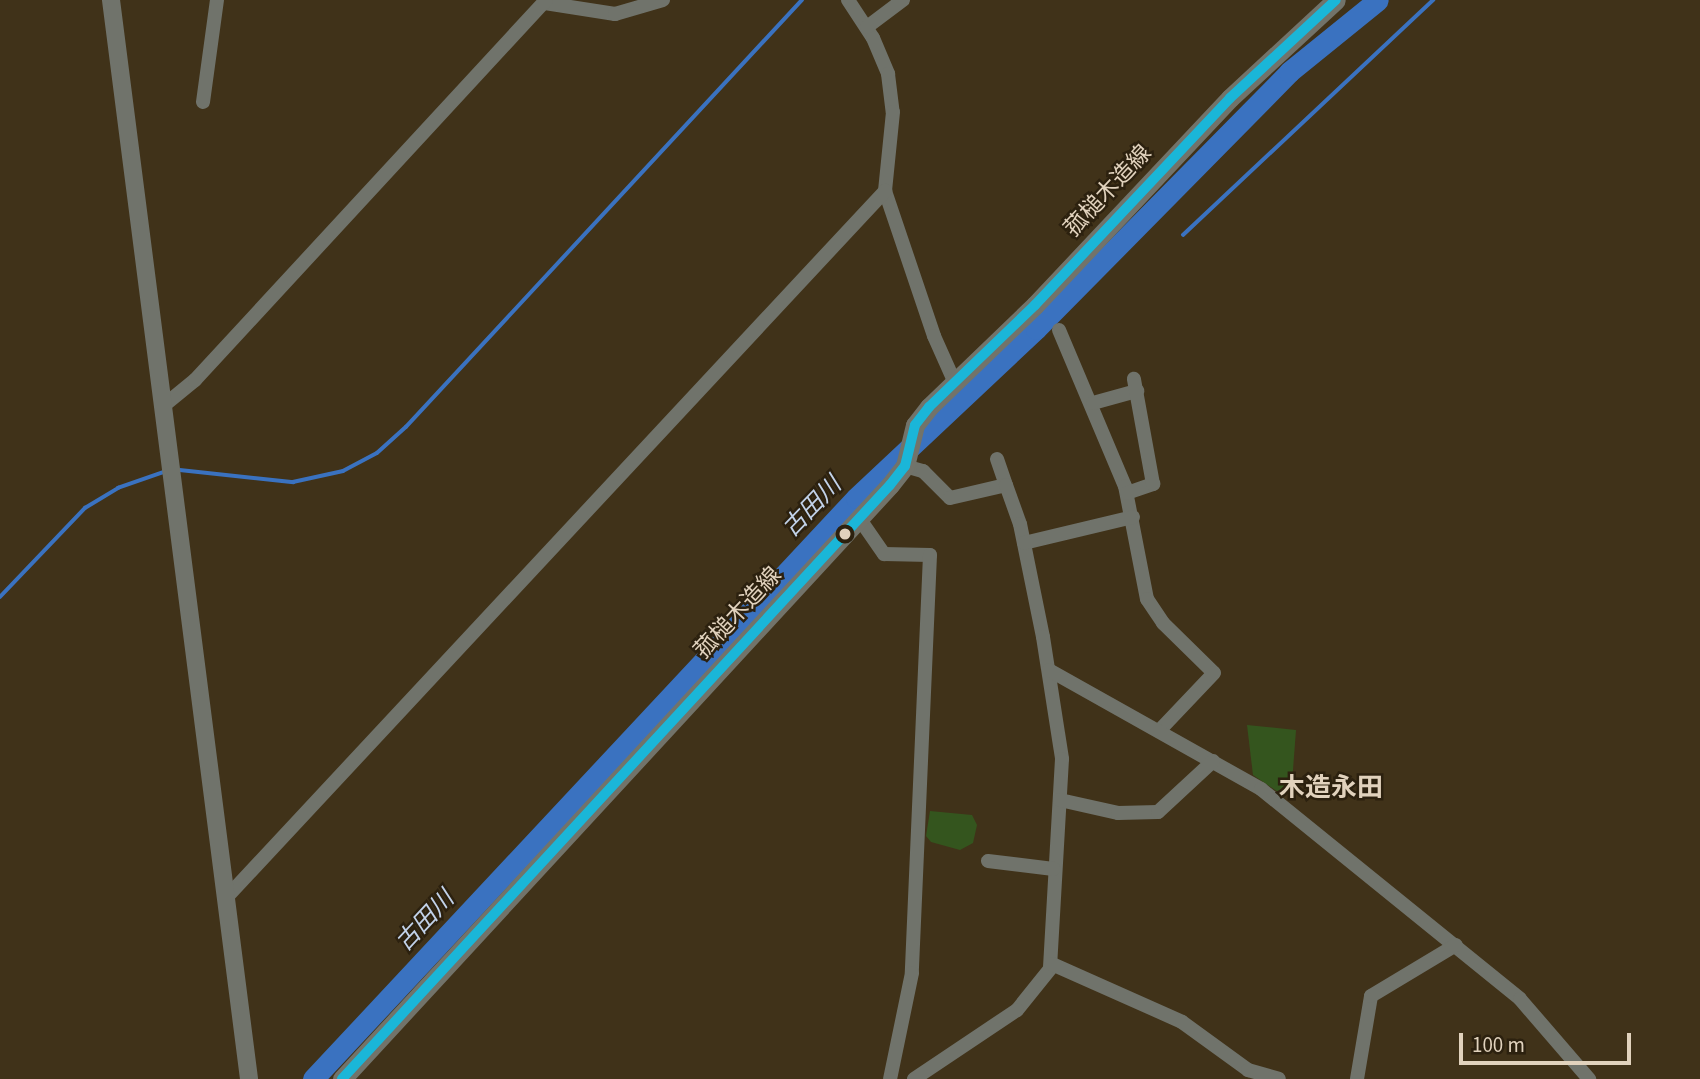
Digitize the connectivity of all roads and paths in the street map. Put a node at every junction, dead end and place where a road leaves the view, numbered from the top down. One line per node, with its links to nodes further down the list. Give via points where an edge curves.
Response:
1 (111, 0): 14 (street)
2 (217, 0): 9 (street)
3 (663, 0): 7 (street, via 615,14)
4 (848, 0): 8 (street)
5 (903, 0): 8 (street)
6 (1336, 0): 12 (main road, 菰槌木造線, via 1230,98)
7 (546, 1): 14 (street, via 195,380)
8 (867, 27): 10 (street, via 893,98)
9 (203, 102)
10 (885, 191): 12 (street, via 937,345); 28 (street)
11 (1059, 330): 13 (street)
12 (955, 383): 16 (main road, 菰槌木造線, via 919,418)
13 (1093, 403): 18 (street); 18 (street, via 1135,385 1153,484)
14 (162, 407): 28 (street)
15 (996, 459): 17 (street)
16 (905, 465): 17 (street, via 923,471 950,498); 20 (main road, 菰槌木造線)
17 (1006, 485): 21 (street)
18 (1127, 493): 19 (street)
19 (1133, 517): 21 (street); 23 (street, via 1147,599 1163,623 1214,673)
20 (859, 518): 33 (main road, 菰槌木造線); 34 (street, via 884,554 930,555 912,973)
21 (1024, 543): 22 (street)
22 (1049, 670): 23 (street); 25 (street, via 1061,747)
23 (1160, 730): 24 (street)
24 (1213, 761): 25 (street, via 1158,812 1106,811); 29 (street, via 1261,789)
25 (1060, 800): 27 (street)
26 (988, 861): 27 (street)
27 (1054, 869): 30 (street)
28 (226, 898): 32 (street)
29 (1455, 946): 37 (street, via 1371,996); 38 (street, via 1536,1015)
30 (1052, 964): 31 (street, via 1199,1031); 35 (street, via 1017,1010)
31 (1245, 1074): 36 (street)
32 (249, 1079)
33 (342, 1079)
34 (890, 1079)
35 (914, 1079)
36 (1279, 1079)
37 (1357, 1079)
38 (1589, 1079)

